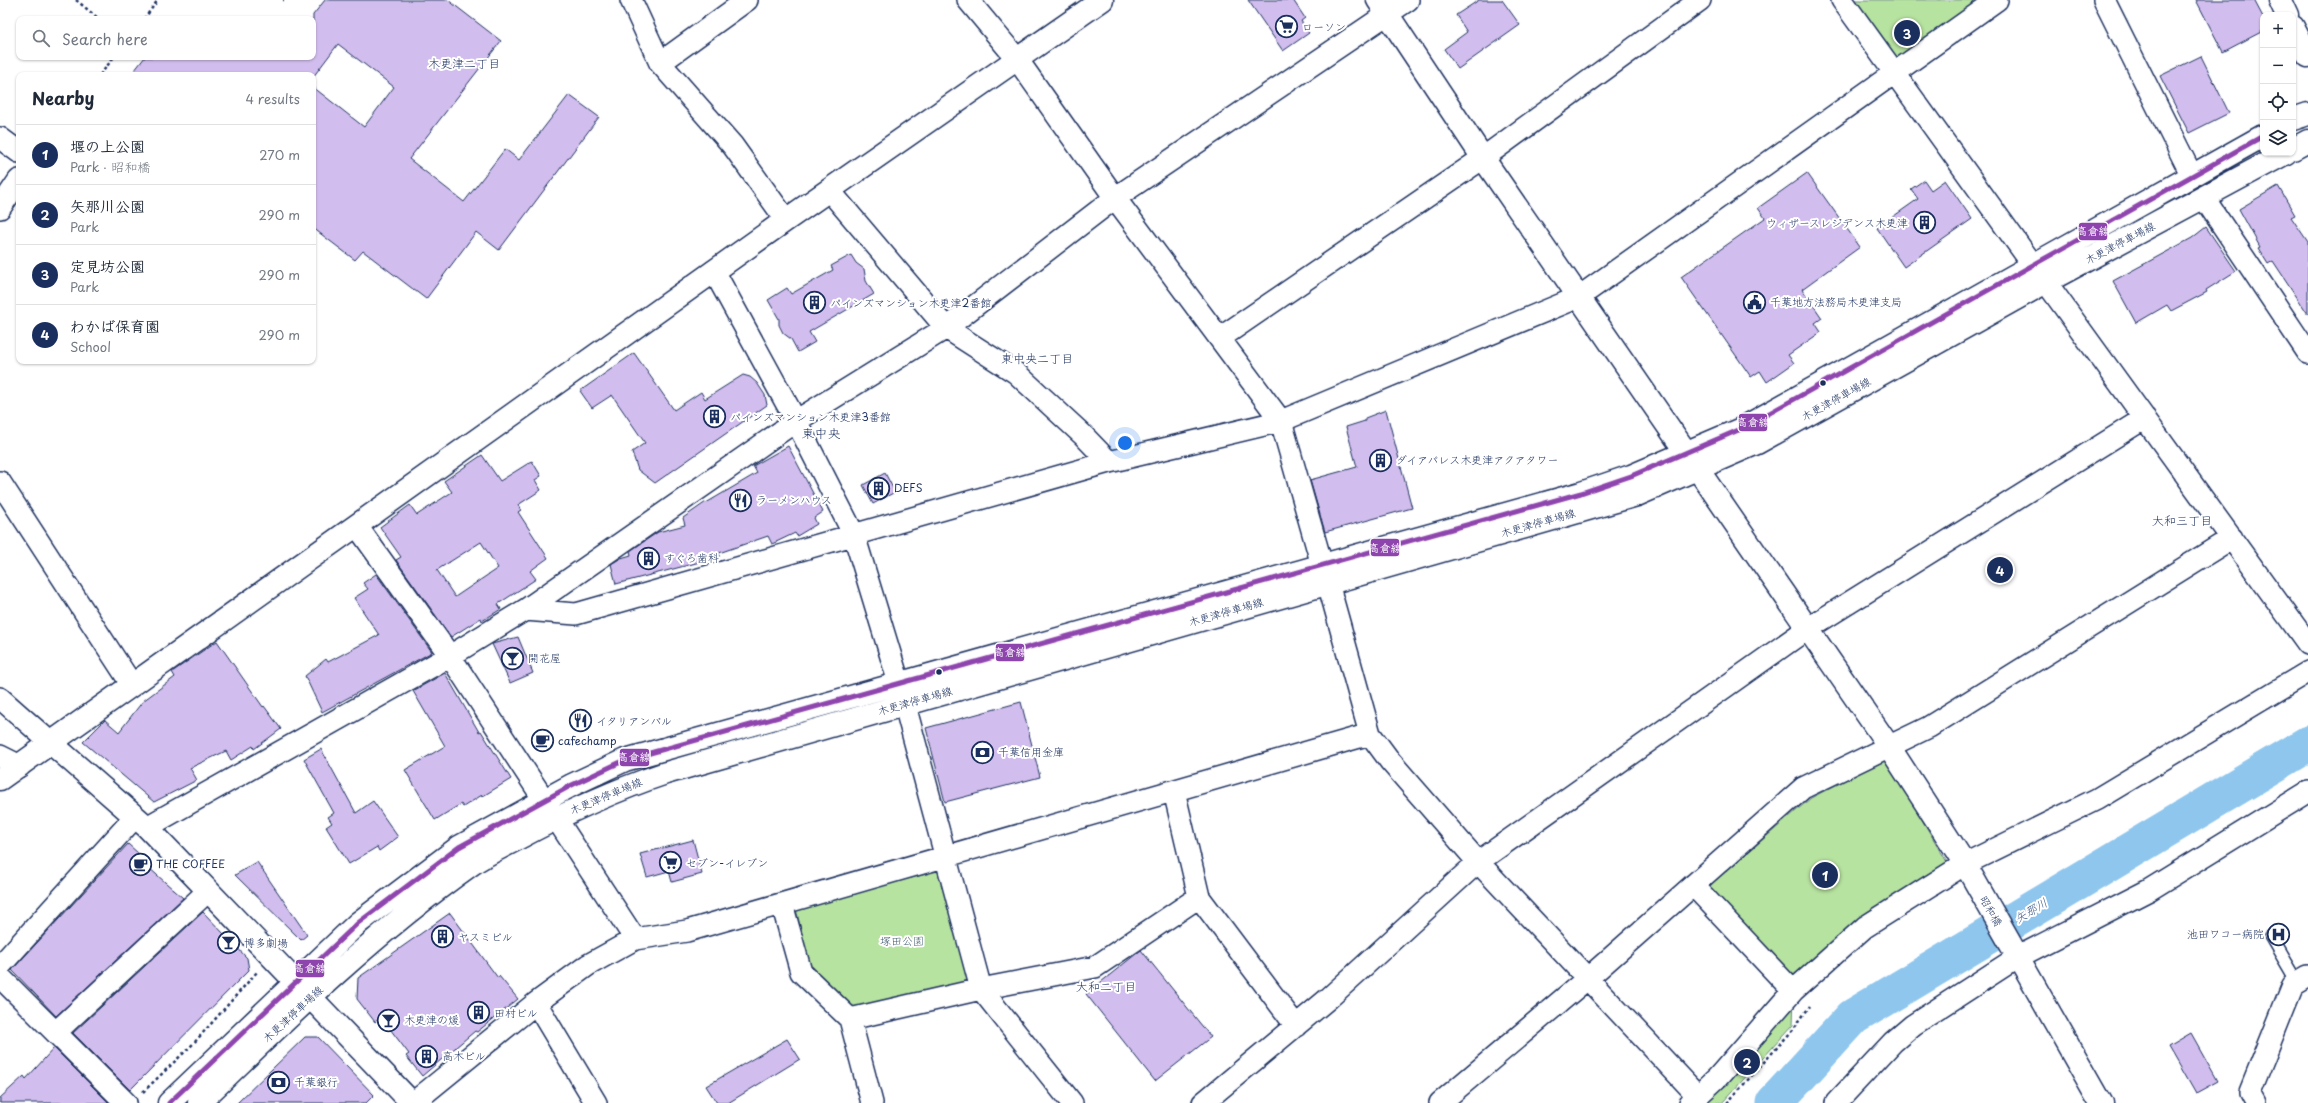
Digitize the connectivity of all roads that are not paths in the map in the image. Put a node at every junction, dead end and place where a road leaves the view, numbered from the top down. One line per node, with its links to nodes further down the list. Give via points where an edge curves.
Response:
1 (631, 0): 16 (street)
2 (747, 0): 16 (street)
3 (968, 0): 15 (street)
4 (1102, 0): 15 (main road)
5 (1408, 0): 11 (street)
6 (1700, 0): 26 (street)
7 (1842, 0): 17 (street)
8 (1997, 0): 17 (street)
9 (2104, 0): 27 (street)
10 (2280, 0): 12 (main road)
11 (1383, 7): 26 (main road, 昭和橋); 30 (street)
12 (2286, 12)
13 (2296, 32): 14 (main road)
14 (2308, 56)
15 (1017, 59): 29 (main road); 30 (street)
16 (660, 63): 33 (street, via 733,146)
17 (1895, 73): 34 (street); 37 (street)
18 (2308, 114): 19 (main road)
19 (2296, 118)
20 (0, 138): 24 (street)
21 (2260, 138): 27 (main road, 木更津停車場線)
22 (2308, 141): 23 (main road)
23 (2296, 147)
24 (16, 150)
25 (2281, 156): 31 (main road, 木更津停車場線)
26 (1484, 158): 37 (main road, 昭和橋); 39 (street)
27 (2192, 176): 34 (main road, 木更津停車場線)
28 (16, 184): 32 (street)
29 (829, 190): 33 (main road); 38 (street)
30 (1115, 198): 38 (street); 39 (street)
31 (2204, 198): 36 (main road, 木更津停車場線); 40 (street)
32 (0, 208)
33 (786, 220): 35 (main road)
34 (2033, 265): 44 (main road, 木更津停車場線, via 1741,429)
35 (714, 271): 43 (street); 47 (main road)
36 (2046, 282): 41 (street); 44 (main road, 木更津停車場線, via 1757,443)
37 (1579, 297): 42 (street); 44 (main road, 昭和橋)
38 (946, 328): 43 (street); 45 (street, via 1016,373)
39 (1220, 338): 42 (street)
40 (2308, 354)
41 (2145, 418): 49 (street); 52 (street)
42 (1281, 421): 45 (street); 50 (street)
43 (796, 422): 48 (street); 51 (street)
44 (1692, 460): 50 (main road, 木更津停車場線, via 1637,495); 52 (main road, 昭和橋)
45 (1109, 462): 48 (street)
46 (0, 482): 57 (street)
47 (357, 526): 54 (street); 57 (main road)
48 (854, 535): 51 (street, via 576,614); 56 (street)
49 (2232, 538): 53 (street); 62 (street, via 1929,726)
50 (1325, 574): 56 (main road, 木更津停車場線); 59 (main road, 木更津停車場線); 60 (street)
51 (525, 610): 54 (street)
52 (1806, 629): 62 (main road, 昭和橋); 72 (street)
53 (2308, 644)
54 (450, 656): 68 (street); 70 (street)
55 (2308, 672): 73 (street, via 2097,799)
56 (899, 683): 59 (street); 68 (main road, 木更津停車場線, via 625,760)
57 (132, 685): 61 (main road)
58 (0, 698): 61 (street)
59 (905, 704): 69 (main road, 木更津停車場線, via 623,787); 71 (street)
60 (1370, 734): 66 (street); 72 (street, via 1390,761)
61 (51, 743): 64 (main road); 70 (main road)
62 (1888, 745): 73 (main road, 昭和橋); 74 (street, via 1804,788)
63 (0, 756): 64 (street)
64 (20, 766): 65 (main road)
65 (0, 779)
66 (1174, 791): 71 (street); 76 (street)
67 (2308, 792): 80 (street, via 2149,890)
68 (544, 800): 69 (street); 85 (main road, 木更津停車場線, via 459,847 358,923)
69 (558, 818): 79 (street); 88 (main road, 木更津停車場線, via 474,863 373,941)
70 (141, 822): 75 (main road); 81 (street)
71 (947, 856): 77 (street); 86 (street)
72 (1478, 862): 83 (street); 91 (street)
73 (1965, 864): 80 (main road, 昭和橋); 87 (street, via 1865,927)
74 (1694, 885): 83 (street); 87 (street)
75 (208, 891): 85 (main road); 92 (street)
76 (1199, 897): 86 (street, via 1094,967); 91 (street)
77 (782, 904): 79 (street, via 688,931); 90 (street, via 801,972)
78 (2270, 936): 84 (lane)
79 (635, 939): 89 (street, via 588,965)
80 (2018, 957): 103 (street, via 1898,1038); 104 (main road, 昭和橋)
81 (0, 966)
82 (0, 977): 92 (street)
83 (1588, 978): 93 (street); 102 (street)
84 (2302, 979): 105 (street, via 2293,985 2250,1092)
85 (295, 981): 88 (main road); 96 (main road, 木更津停車場線)
86 (982, 989): 90 (street); 95 (street)
87 (1793, 991): 93 (street, via 1718,1076)
88 (311, 998): 97 (main road, 木更津停車場線); 98 (main road)
89 (536, 1003): 98 (street); 99 (street)
90 (850, 1019): 100 (street)
91 (1296, 1026): 101 (street)
92 (56, 1032): 94 (street)
93 (1694, 1099)
94 (131, 1100)
95 (1066, 1101)
96 (169, 1103)
97 (199, 1103)
98 (413, 1103)
99 (596, 1103)
100 (872, 1103)
101 (1205, 1103)
102 (1440, 1103)
103 (1836, 1103)
104 (2101, 1103)
105 (2256, 1103)

